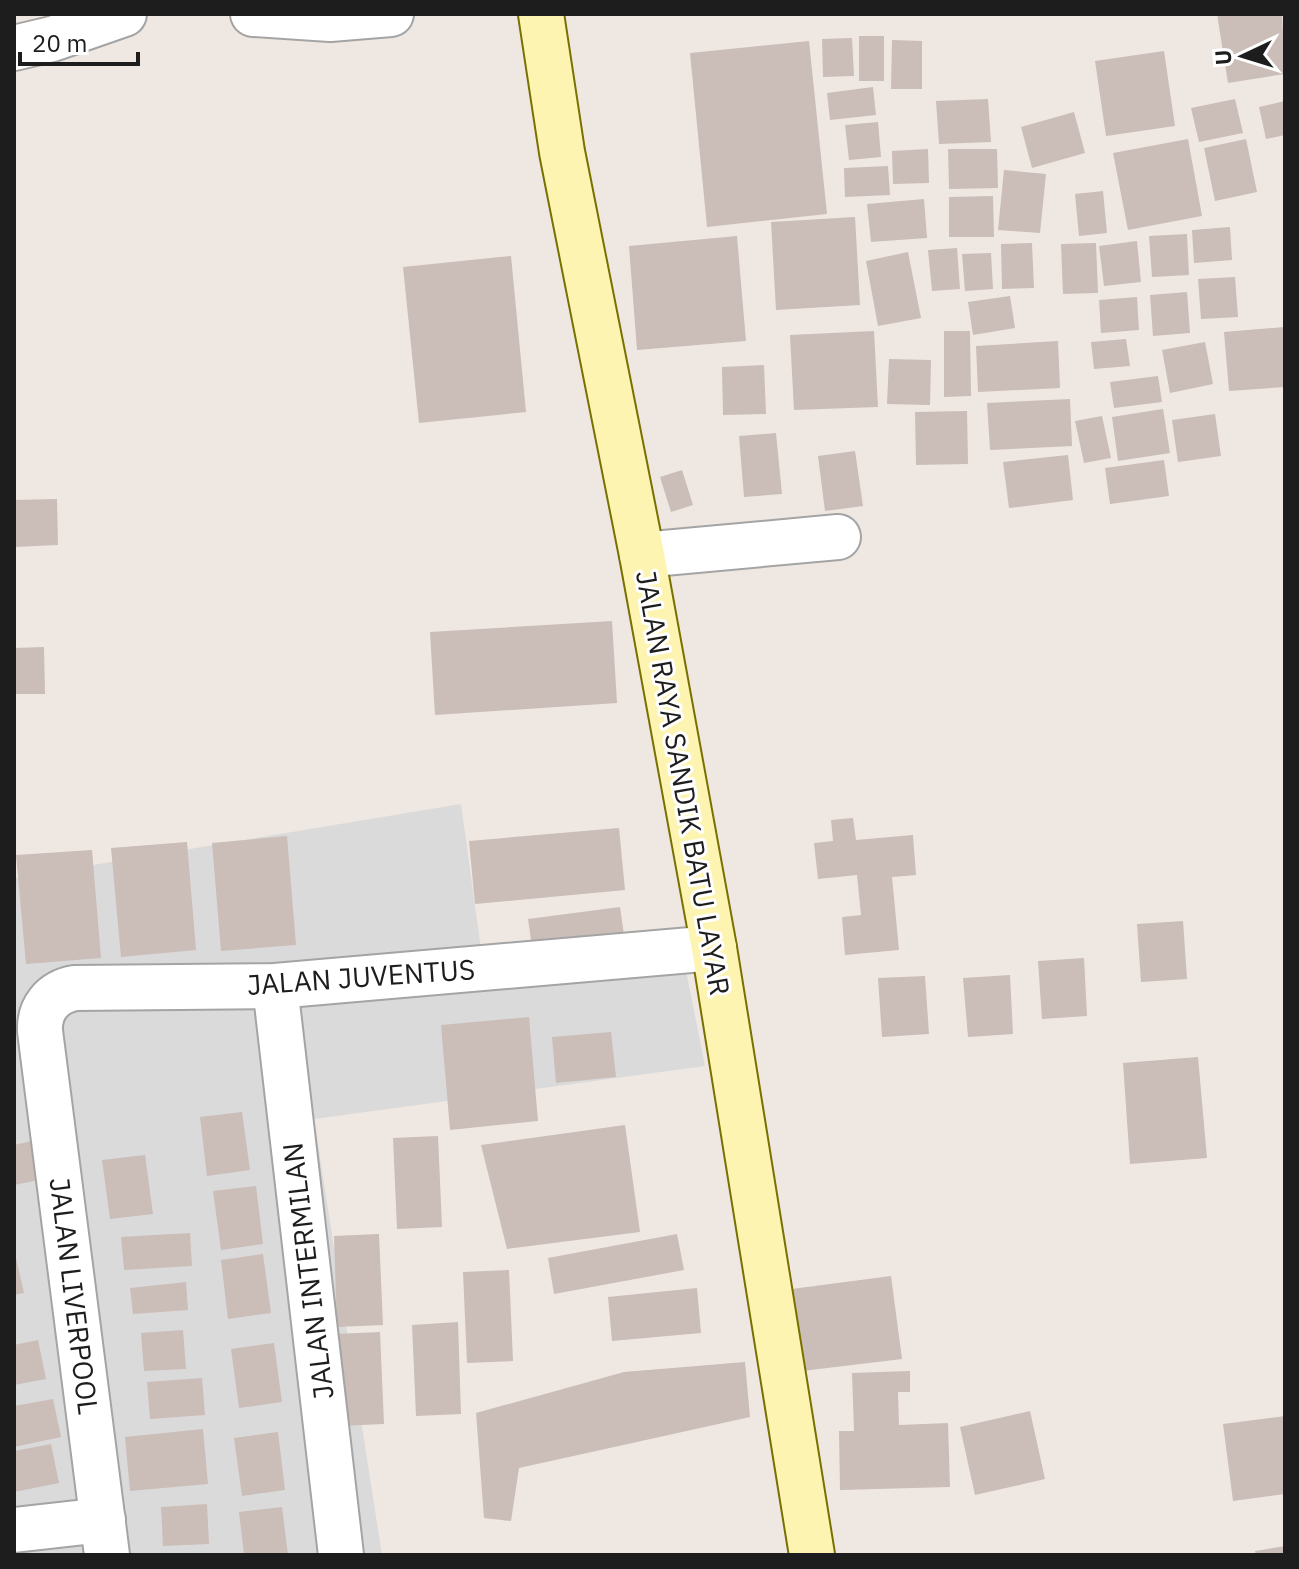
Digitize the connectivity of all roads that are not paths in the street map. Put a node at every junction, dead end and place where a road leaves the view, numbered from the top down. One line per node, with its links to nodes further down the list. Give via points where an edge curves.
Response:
1 (124, 14): 5 (street)
2 (253, 14): 3 (street, via 319,19)
3 (391, 14)
4 (541, 14): 7 (main road, JALAN RAYA SANDIK BATU LAYAR, via 565,167)
5 (14, 48)
6 (838, 537): 7 (street)
7 (642, 555): 8 (main road, JALAN RAYA SANDIK BATU LAYAR)
8 (714, 948): 9 (street, JALAN JUVENTUS); 14 (main road, JALAN RAYA SANDIK BATU LAYAR)
9 (275, 986): 10 (street, JALAN JUVENTUS, via 68,989 44,1007); 13 (street, JALAN INTERMILAN)
10 (41, 1037): 12 (street, JALAN LIVERPOOL)
11 (14, 1530): 12 (street)
12 (105, 1537)
13 (341, 1555)
14 (812, 1555)

